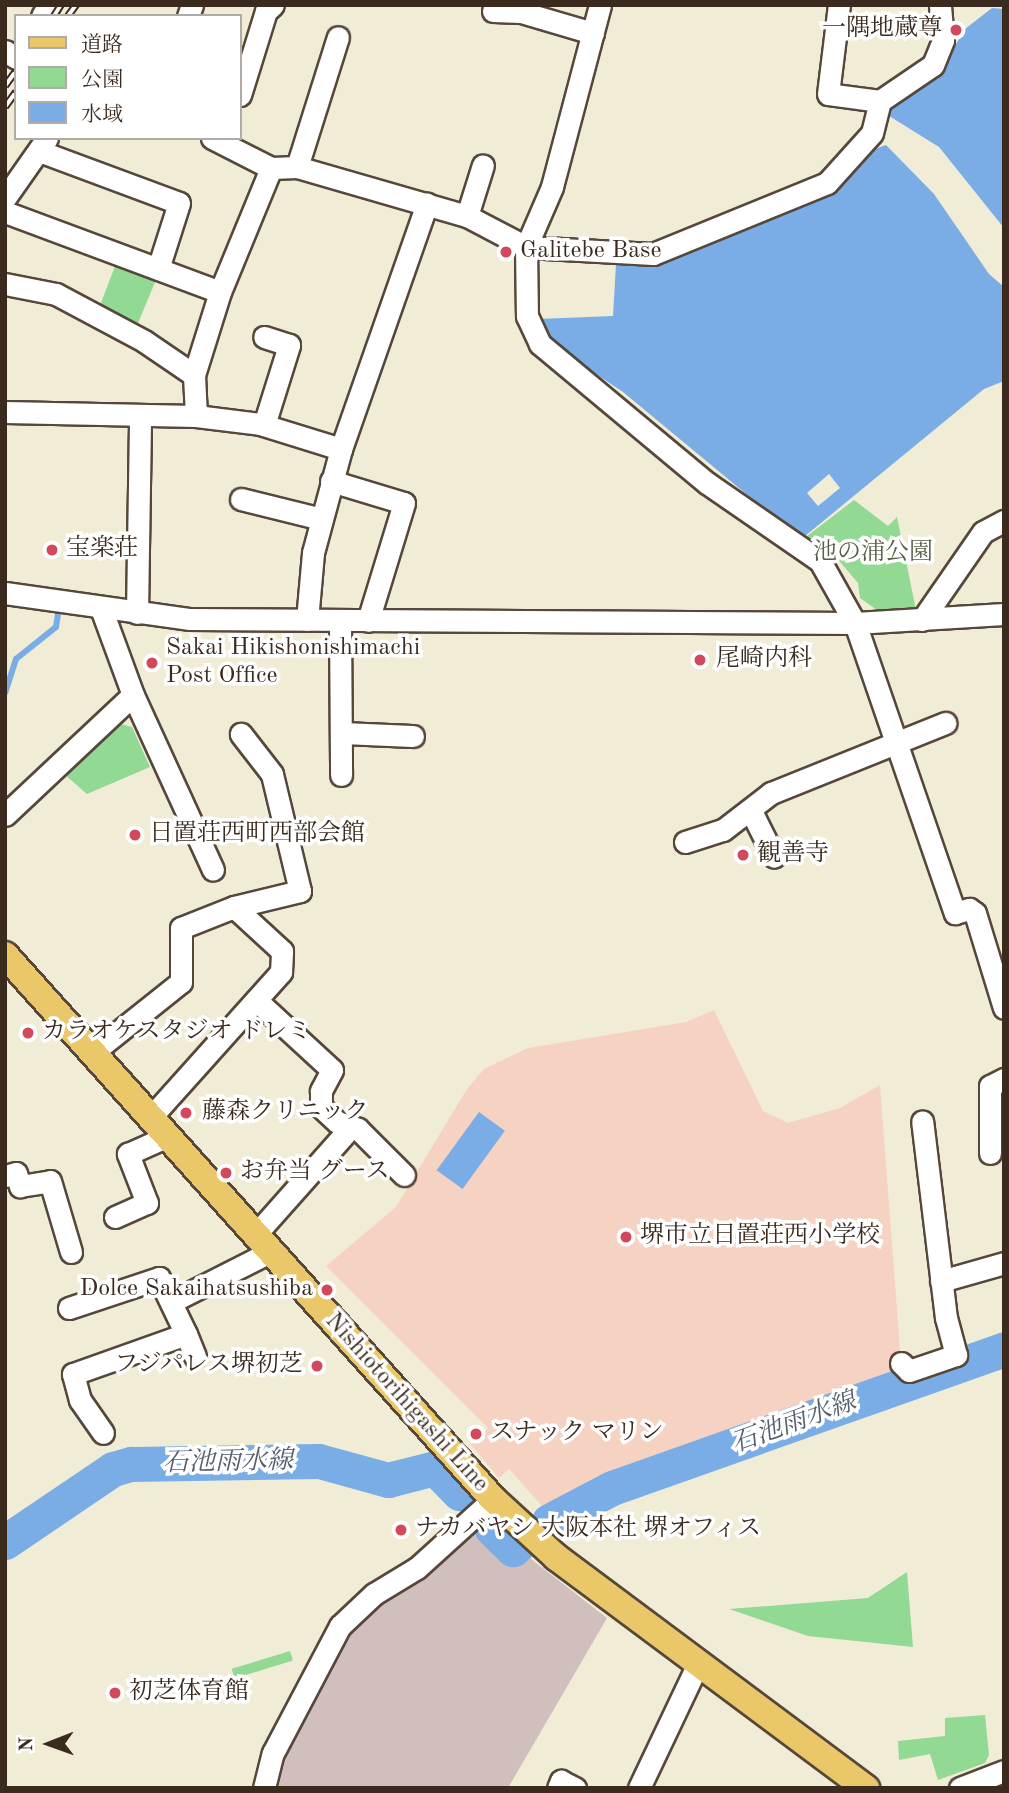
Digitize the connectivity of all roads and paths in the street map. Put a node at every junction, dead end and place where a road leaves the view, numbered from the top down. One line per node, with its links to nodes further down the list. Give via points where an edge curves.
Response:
1 (273, 5): 8 (street, via 266,11)
2 (600, 5): 6 (street)
3 (839, 5): 9 (street, via 828,94)
4 (940, 5): 9 (street, via 943,40 933,65)
5 (493, 11): 6 (street, via 522,12)
6 (593, 33): 19 (street, via 552,187)
7 (338, 37): 13 (street)
8 (242, 89)
9 (880, 102): 19 (street, via 872,133 827,183 740,219 653,254)
10 (221, 140): 14 (street)
11 (43, 145): 15 (street); 20 (street, via 179,203)
12 (483, 166): 18 (street)
13 (297, 167): 14 (street); 16 (street)
14 (271, 168): 22 (street)
15 (5, 198)
16 (427, 204): 18 (street); 29 (street)
17 (5, 212): 20 (street)
18 (467, 216): 19 (street)
19 (526, 247): 42 (street, via 527,316 540,344 707,483 820,561)
20 (158, 269): 22 (street)
21 (5, 284): 24 (street, via 56,294 144,341)
22 (220, 292): 24 (street)
23 (264, 337): 28 (street, via 289,345)
24 (194, 375): 27 (street)
25 (5, 412): 26 (street)
26 (140, 415): 27 (street); 36 (street)
27 (196, 416): 28 (street)
28 (264, 425): 29 (street)
29 (341, 449): 30 (street)
30 (331, 481): 32 (street); 41 (street, via 404,503)
31 (241, 499): 32 (street)
32 (321, 519): 38 (street)
33 (1004, 521): 40 (street, via 983,532)
34 (5, 593): 35 (street)
35 (101, 608): 36 (street); 43 (street)
36 (137, 612): 38 (street, via 190,619)
37 (1004, 614): 40 (street)
38 (307, 620): 39 (street)
39 (340, 620): 41 (street); 45 (street)
40 (922, 620): 42 (street)
41 (368, 621): 42 (street)
42 (855, 623): 48 (street)
43 (133, 695): 51 (street); 54 (street)
44 (945, 723): 48 (street)
45 (342, 733): 47 (street); 49 (street)
46 (241, 734): 55 (street, via 272,774 300,891)
47 (413, 736)
48 (898, 743): 50 (street, via 771,793); 58 (street, via 955,913 969,909 975,914)
49 (341, 775)
50 (751, 811): 52 (street, via 723,830); 53 (street)
51 (5, 814)
52 (685, 842)
53 (774, 858)
54 (214, 870)
55 (234, 907): 57 (street, via 282,951 281,972); 59 (street, via 181,928 181,982)
56 (5, 954): 59 (main road, Nishiotorihigashi Line)
57 (256, 1000): 62 (street); 63 (street, via 332,1070 321,1091 321,1107)
58 (1004, 1008)
59 (92, 1053): 62 (main road, Nishiotorihigashi Line)
60 (1004, 1079): 64 (street, via 990,1086)
61 (922, 1121): 71 (street)
62 (159, 1126): 67 (street, via 128,1154 147,1203); 69 (main road, Nishiotorihigashi Line)
63 (349, 1129): 66 (street, via 358,1129); 69 (street)
64 (990, 1153)
65 (5, 1175): 68 (street, via 16,1174 20,1186 50,1181)
66 (404, 1175)
67 (116, 1217)
68 (70, 1238)
69 (263, 1244): 72 (street); 78 (main road, Nishiotorihigashi Line)
70 (1004, 1263): 71 (street)
71 (941, 1281): 76 (street, via 956,1355 909,1371)
72 (171, 1302): 73 (street, via 159,1278); 74 (street)
73 (69, 1308)
74 (186, 1334): 75 (street); 77 (street, via 73,1374 80,1400)
75 (195, 1356)
76 (901, 1363)
77 (103, 1433)
78 (493, 1499): 79 (main road, Nishiotorihigashi Line, via 556,1557); 81 (street, via 418,1567 374,1594 340,1626 273,1753)
79 (697, 1666): 84 (street); 85 (main road, Nishiotorihigashi Line)
80 (1004, 1771): 86 (street)
81 (264, 1788)
82 (558, 1788): 83 (street, via 561,1781)
83 (575, 1788)
84 (639, 1788)
85 (866, 1788)
86 (960, 1788)

